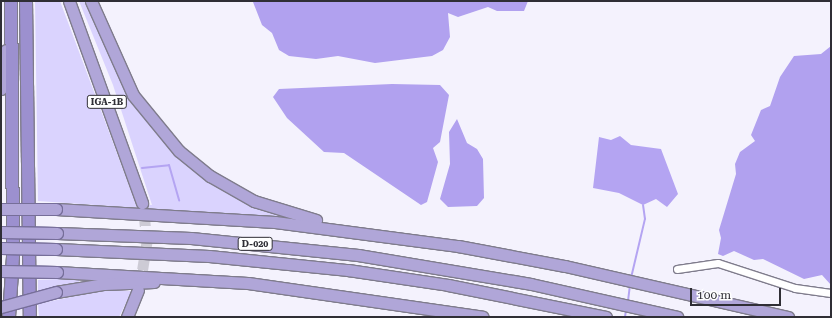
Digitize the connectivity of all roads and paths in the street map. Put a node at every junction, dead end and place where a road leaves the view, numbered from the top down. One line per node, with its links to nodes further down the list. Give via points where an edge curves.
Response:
1 (8, 1): 6 (highway)
2 (11, 1): 12 (highway)
3 (26, 1): 19 (highway)
4 (69, 1): 7 (highway, IGA-1B)
5 (91, 1): 10 (highway, via 116,64 143,110 179,151 210,176 254,201 290,214)
6 (1, 89)
7 (142, 203)
8 (1, 209): 10 (highway, bridge, via 56,209 275,222)
9 (1, 232): 25 (highway, D-020, bridge, via 245,243 452,270)
10 (458, 246): 26 (highway)
11 (1, 248): 24 (highway, D-020, bridge, via 256,260 448,285)
12 (13, 257): 20 (highway); 21 (highway)
13 (677, 269): 17 (street, via 718,263 796,288)
14 (1, 272): 15 (highway, bridge, via 160,276)
15 (284, 287): 18 (highway, bridge, via 144,282 56,292); 23 (highway)
16 (138, 290): 22 (highway)
17 (831, 293)
18 (1, 307)
19 (29, 314)
20 (9, 317)
21 (17, 317)
22 (127, 317)
23 (484, 317)
24 (606, 317)
25 (677, 317)
26 (788, 317)

